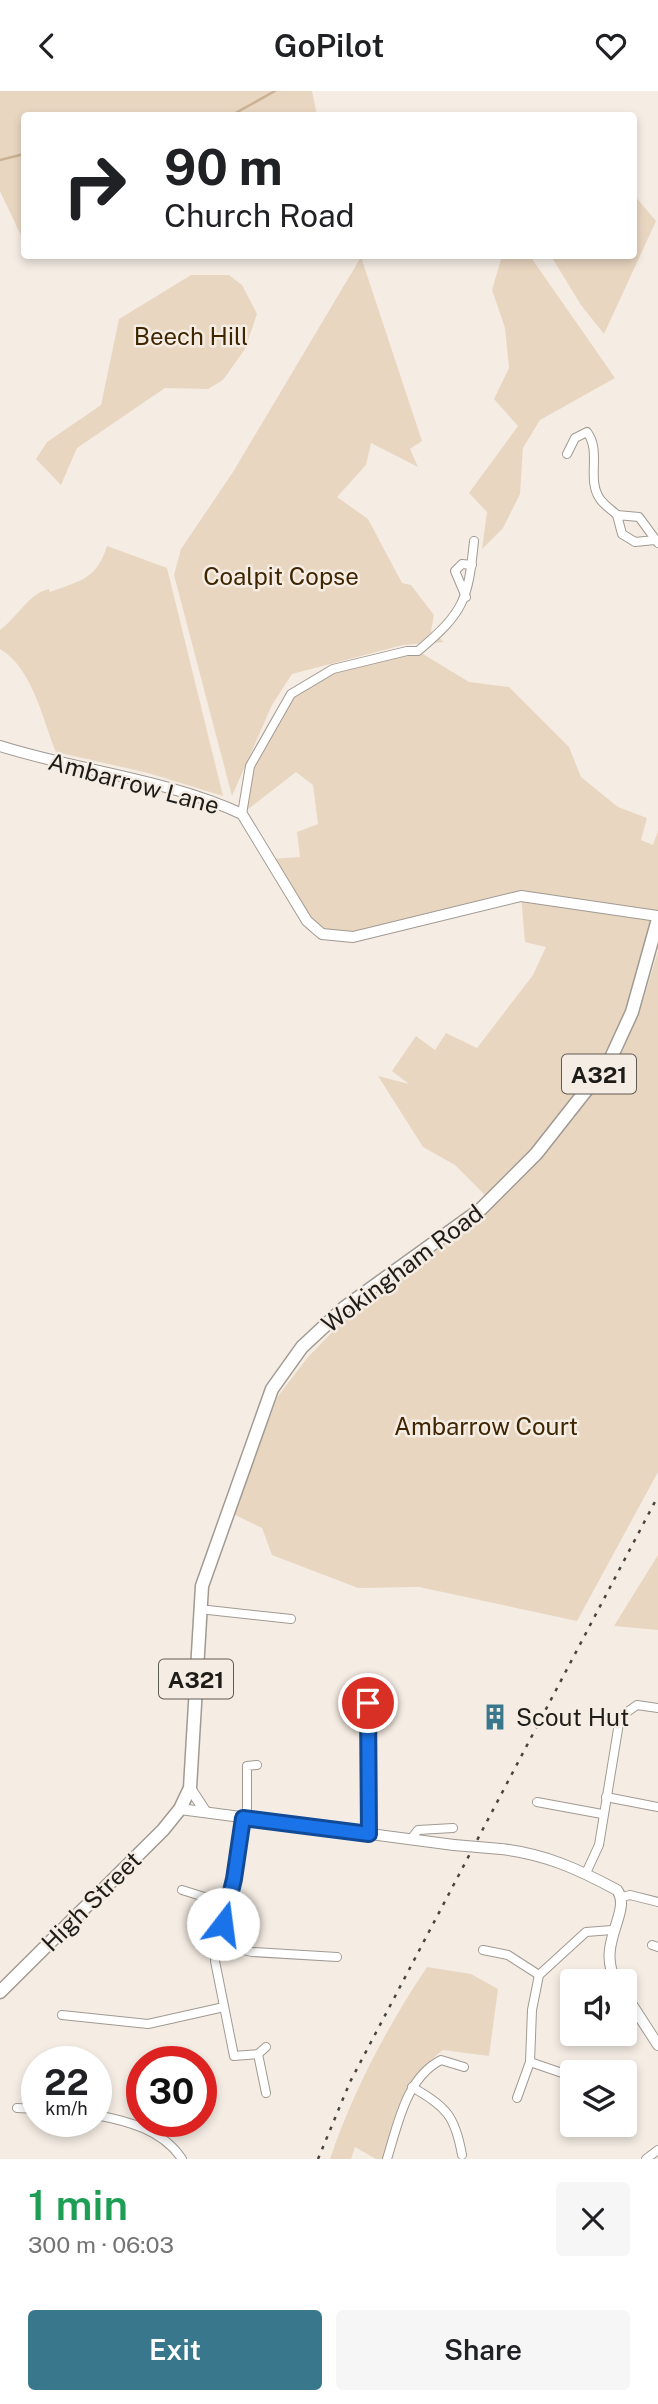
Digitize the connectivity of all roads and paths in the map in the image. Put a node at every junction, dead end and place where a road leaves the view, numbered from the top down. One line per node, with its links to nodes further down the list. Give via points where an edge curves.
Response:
1 (566, 454): 2 (street, via 575,438 587,432 595,443 599,498)
2 (617, 515): 4 (street, via 639,517); 4 (street, via 622,534 635,542)
3 (474, 541): 5 (street)
4 (657, 541)
5 (472, 565): 6 (street); 6 (street, via 462,564 455,571)
6 (466, 597): 8 (street, via 444,629 418,651 333,669 291,694 250,766)
7 (0, 746): 8 (street, Ambarrow Lane)
8 (242, 814): 9 (street, Ambarrow Lane, via 307,921 322,934 353,937 521,896)
9 (658, 918): 10 (main road, Wokingham Road / A321, via 636,1001 610,1060 536,1154 481,1209 345,1307 302,1347 272,1389 214,1549)
10 (199, 1609): 11 (street); 15 (main road, Wokingham Road / A321)
11 (291, 1619)
12 (368, 1703): 24 (street)
13 (658, 1708): 16 (street, via 637,1705 620,1717)
14 (257, 1765): 22 (street, via 247,1766)
15 (190, 1788): 19 (main road, Wokingham Road / A321); 20 (street)
16 (606, 1797): 18 (street); 21 (street)
17 (537, 1802): 21 (street)
18 (658, 1807)
19 (180, 1809): 20 (street); 37 (main road, High Street / A321)
20 (205, 1811): 22 (street)
21 (602, 1814): 26 (street, via 599,1845)
22 (243, 1818): 24 (street); 30 (street)
23 (453, 1828): 25 (street, via 418,1830)
24 (369, 1834): 25 (street)
25 (410, 1840): 26 (street, bridge, via 535,1853)
26 (586, 1873): 28 (street)
27 (182, 1890): 30 (street)
28 (622, 1897): 29 (street); 31 (street, via 623,1906)
29 (658, 1902)
30 (230, 1905): 32 (street)
31 (612, 1930): 35 (street); 36 (street, via 586,1932)
32 (217, 1944): 34 (street, via 251,1952); 38 (street, via 215,1961)
33 (483, 1950): 36 (street, via 508,1955)
34 (337, 1957)
35 (611, 1969)
36 (539, 1975): 44 (street)
37 (0, 1992)
38 (225, 2007): 40 (street, via 148,2024); 43 (street, via 234,2056)
39 (637, 2013): 41 (street)
40 (62, 2015)
41 (658, 2045)
42 (266, 2047): 43 (street)
43 (258, 2054): 48 (street)
44 (530, 2062): 46 (street); 49 (street)
45 (464, 2067): 47 (street, via 441,2060 426,2068)
46 (560, 2072)
47 (412, 2087): 54 (street, via 444,2107 458,2130); 56 (street)
48 (266, 2093)
49 (517, 2098)
50 (17, 2108): 51 (street)
51 (21, 2108)
52 (112, 2118): 55 (street, via 155,2133)
53 (658, 2150): 57 (street)
54 (462, 2155)
55 (182, 2159)
56 (387, 2159)
57 (646, 2159)

